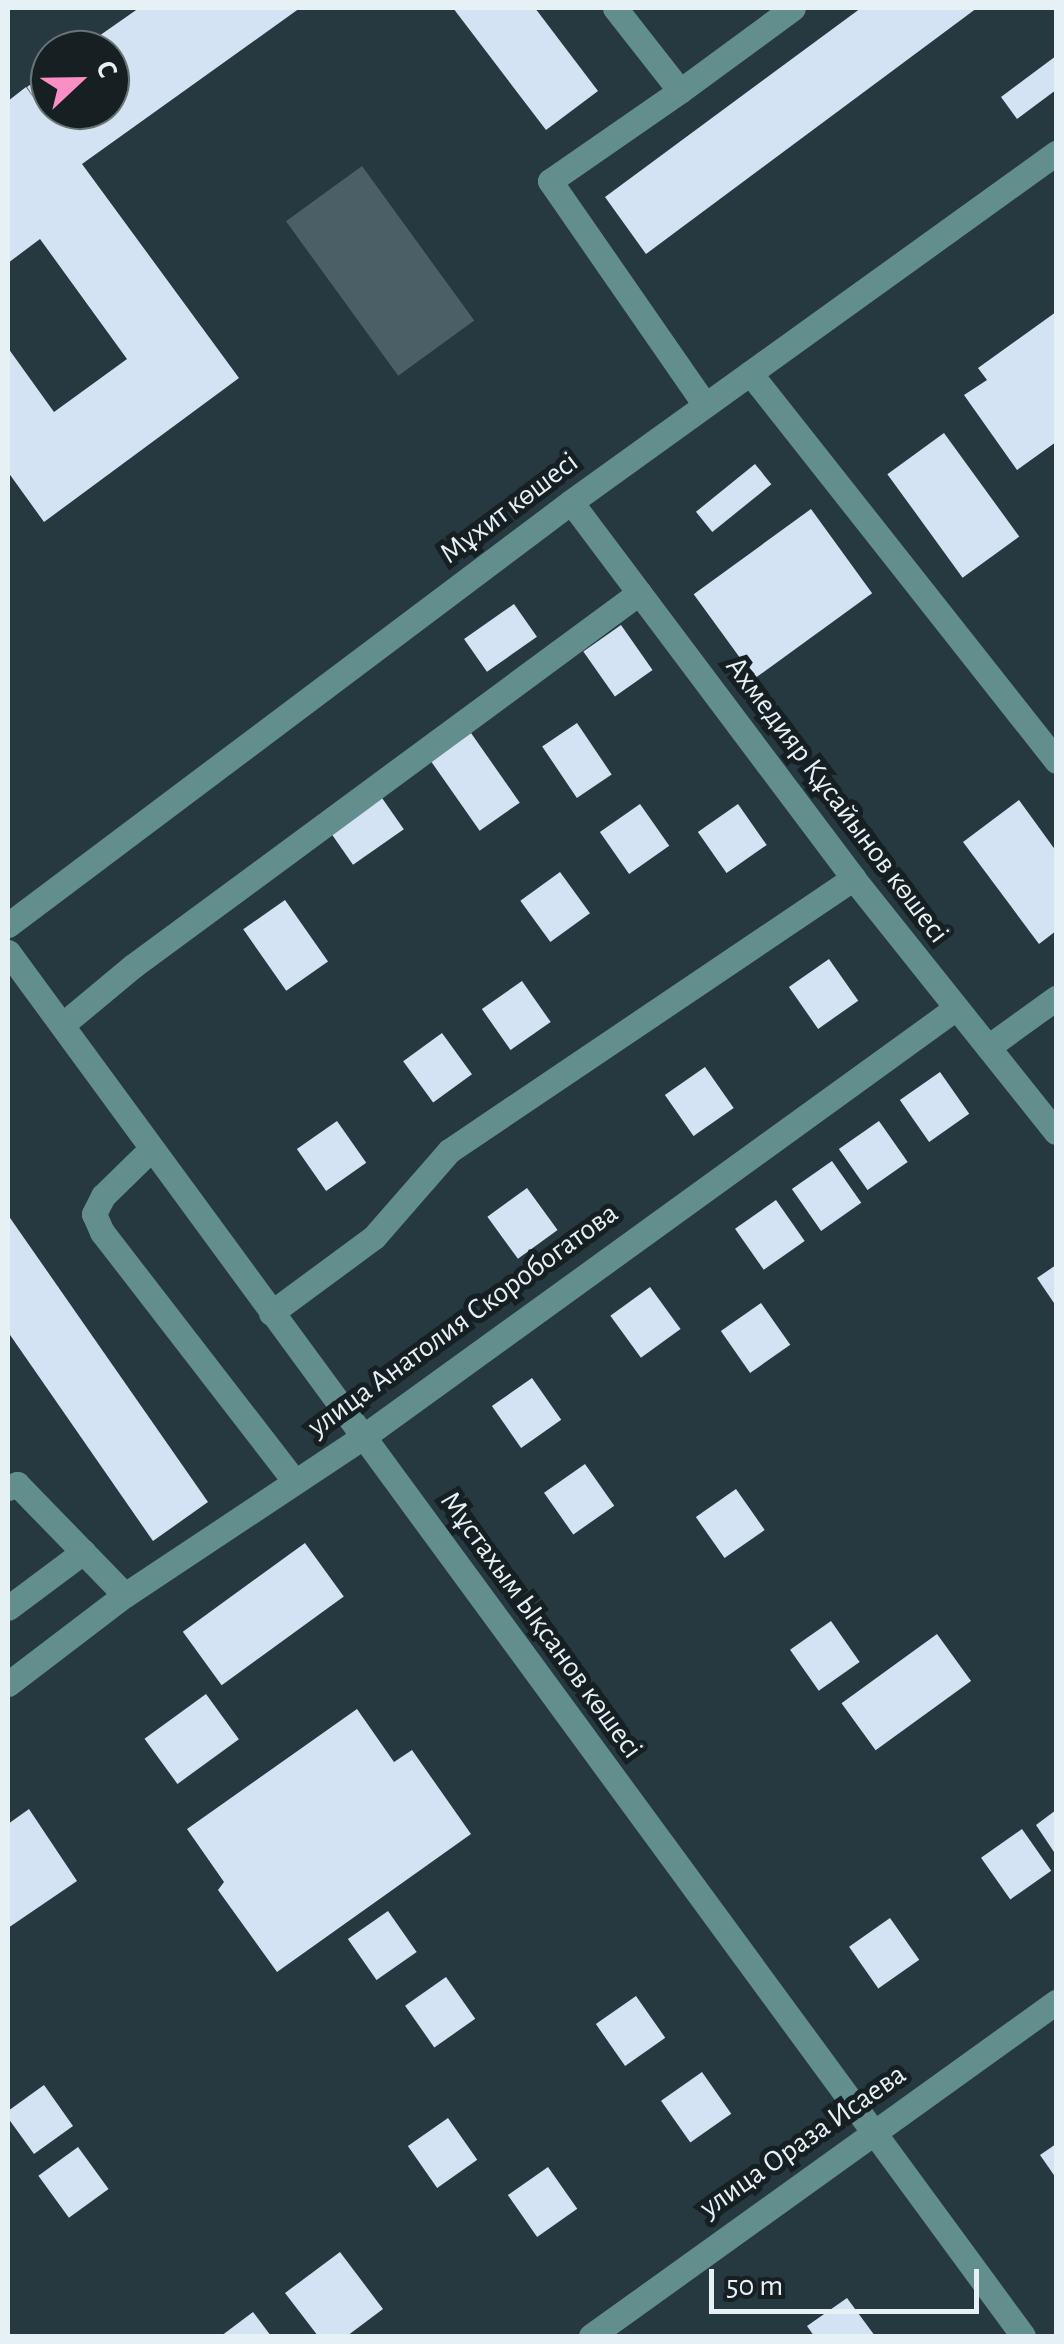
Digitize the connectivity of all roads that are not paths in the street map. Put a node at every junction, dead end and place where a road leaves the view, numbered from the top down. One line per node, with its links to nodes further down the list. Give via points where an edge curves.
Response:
1 (616, 8): 3 (street)
2 (793, 8): 3 (street)
3 (680, 91): 6 (street, via 550,182)
4 (1056, 153): 5 (street, Мұхит көшесі)
5 (750, 373): 6 (street, Мұхит көшесі); 9 (street)
6 (706, 405): 7 (street, Мұхит көшесі)
7 (571, 502): 8 (street, Ахмедияр Құсайынов көшесі); 11 (street, Мұхит көшесі)
8 (640, 593): 10 (street, Ахмедияр Құсайынов көшесі); 15 (street)
9 (1056, 760)
10 (853, 878): 14 (street, Ахмедияр Құсайынов көшесі); 19 (street, via 449,1151 374,1237)
11 (8, 925)
12 (8, 952): 15 (street, Мұстахым Ықсанов көшесі)
13 (1056, 998): 16 (street)
14 (956, 1008): 16 (street, Ахмедияр Құсайынов көшесі); 20 (street, улица Анатолия Скоробогатова)
15 (62, 1025): 18 (street, Мұстахым Ықсанов көшесі)
16 (988, 1048): 17 (street, Ахмедияр Құсайынов көшесі)
17 (1056, 1132)
18 (150, 1151): 19 (street, Мұстахым Ықсанов көшесі); 21 (street, via 103,1196 94,1214)
19 (271, 1313): 20 (street, Мұстахым Ықсанов көшесі)
20 (363, 1437): 21 (street, улица Анатолия Скоробогатова); 28 (street, Мұстахым Ықсанов көшесі)
21 (293, 1479): 24 (street, улица Анатолия Скоробогатова)
22 (8, 1488): 23 (street, via 17,1484)
23 (83, 1552): 24 (street); 25 (street)
24 (124, 1595): 26 (street, улица Анатолия Скоробогатова)
25 (8, 1608)
26 (8, 1684)
27 (1056, 2002): 28 (street, улица Ораза Исаева)
28 (873, 2131): 29 (street, улица Ораза Исаева); 30 (street, Мұстахым Ықсанов көшесі)
29 (591, 2336)
30 (1023, 2336)

